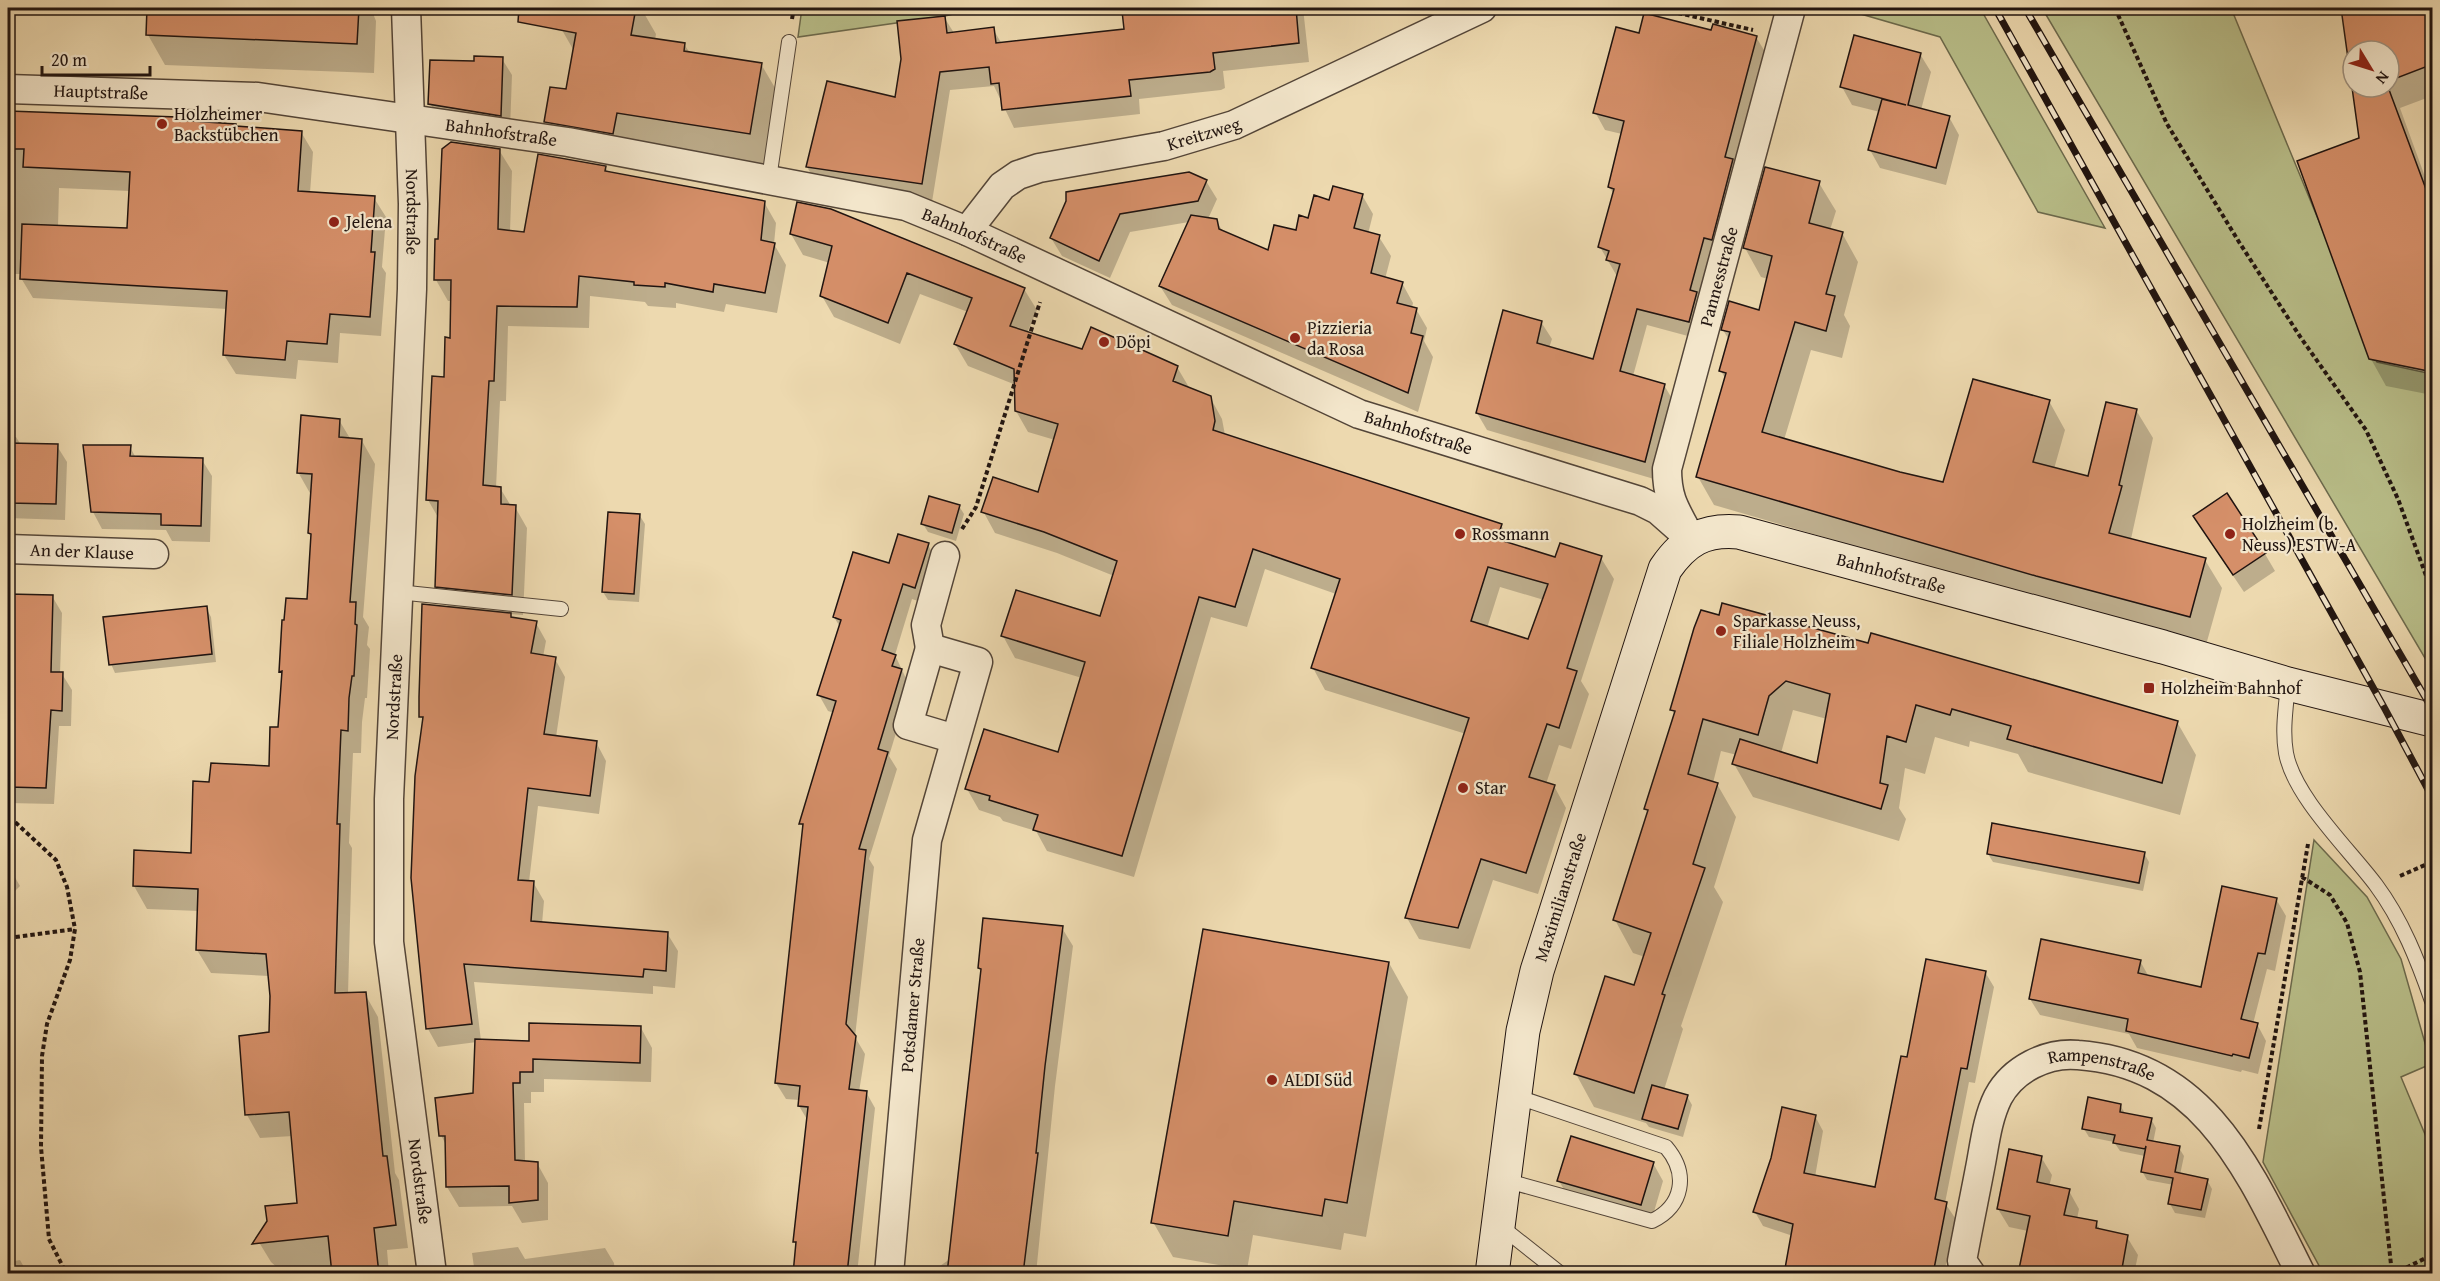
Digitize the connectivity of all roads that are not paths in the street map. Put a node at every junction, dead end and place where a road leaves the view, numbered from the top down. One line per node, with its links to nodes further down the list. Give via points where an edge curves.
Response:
1 (406, 8): 7 (street, Nordstraße)
2 (1482, 8): 4 (street, Kreitzweg)
3 (1791, 8): 10 (street, Pannesstraße, via 1667,470 1671,501)
4 (1442, 16): 9 (street, Kreitzweg, via 1234,125 1164,146 1018,175 1002,186)
5 (789, 42): 8 (lane)
6 (8, 90): 7 (street, Hauptstraße, via 258,97)
7 (409, 119): 8 (street, Bahnhofstraße, via 568,142); 14 (street, Nordstraße, via 412,289)
8 (769, 179): 9 (street, Bahnhofstraße, via 906,206)
9 (968, 231): 10 (street, Bahnhofstraße, via 1359,414 1640,501 1665,515)
10 (1692, 540): 17 (main road, Bahnhofstraße, via 1707,533 1739,532); 21 (main road, Maximilianstraße, via 1665,569 1537,971 1522,1031)
11 (8, 549): 12 (street, An der Klause)
12 (154, 554)
13 (945, 556): 16 (street, via 926,625)
14 (399, 592): 15 (lane); 24 (street, Nordstraße, via 389,800 389,942)
15 (561, 609)
16 (930, 648): 19 (street, via 908,725); 19 (street, Potsdamer Straße, via 978,662)
17 (2288, 684): 18 (main road, Bahnhofstraße); 20 (lane, via 2284,725 2287,755 2297,781 2378,887 2414,951)
18 (2433, 720)
19 (955, 739): 25 (street, Potsdamer Straße, via 927,840)
20 (2433, 1001)
21 (1515, 1096): 22 (main road, Maximilianstraße); 22 (lane, via 1666,1147 1681,1173 1674,1203 1665,1215 1652,1221)
22 (1504, 1180): 23 (main road, Maximilianstraße)
23 (1497, 1223): 26 (main road, Maximilianstraße); 27 (lane)
24 (432, 1274)
25 (889, 1274)
26 (1492, 1274)
27 (1562, 1274)
28 (1971, 1274): 29 (street, Rampenstraße, via 1962,1261 1989,1121 1999,1096 2016,1075 2039,1060 2065,1054 2128,1063 2188,1097 2214,1122 2251,1174)
29 (2301, 1274)

